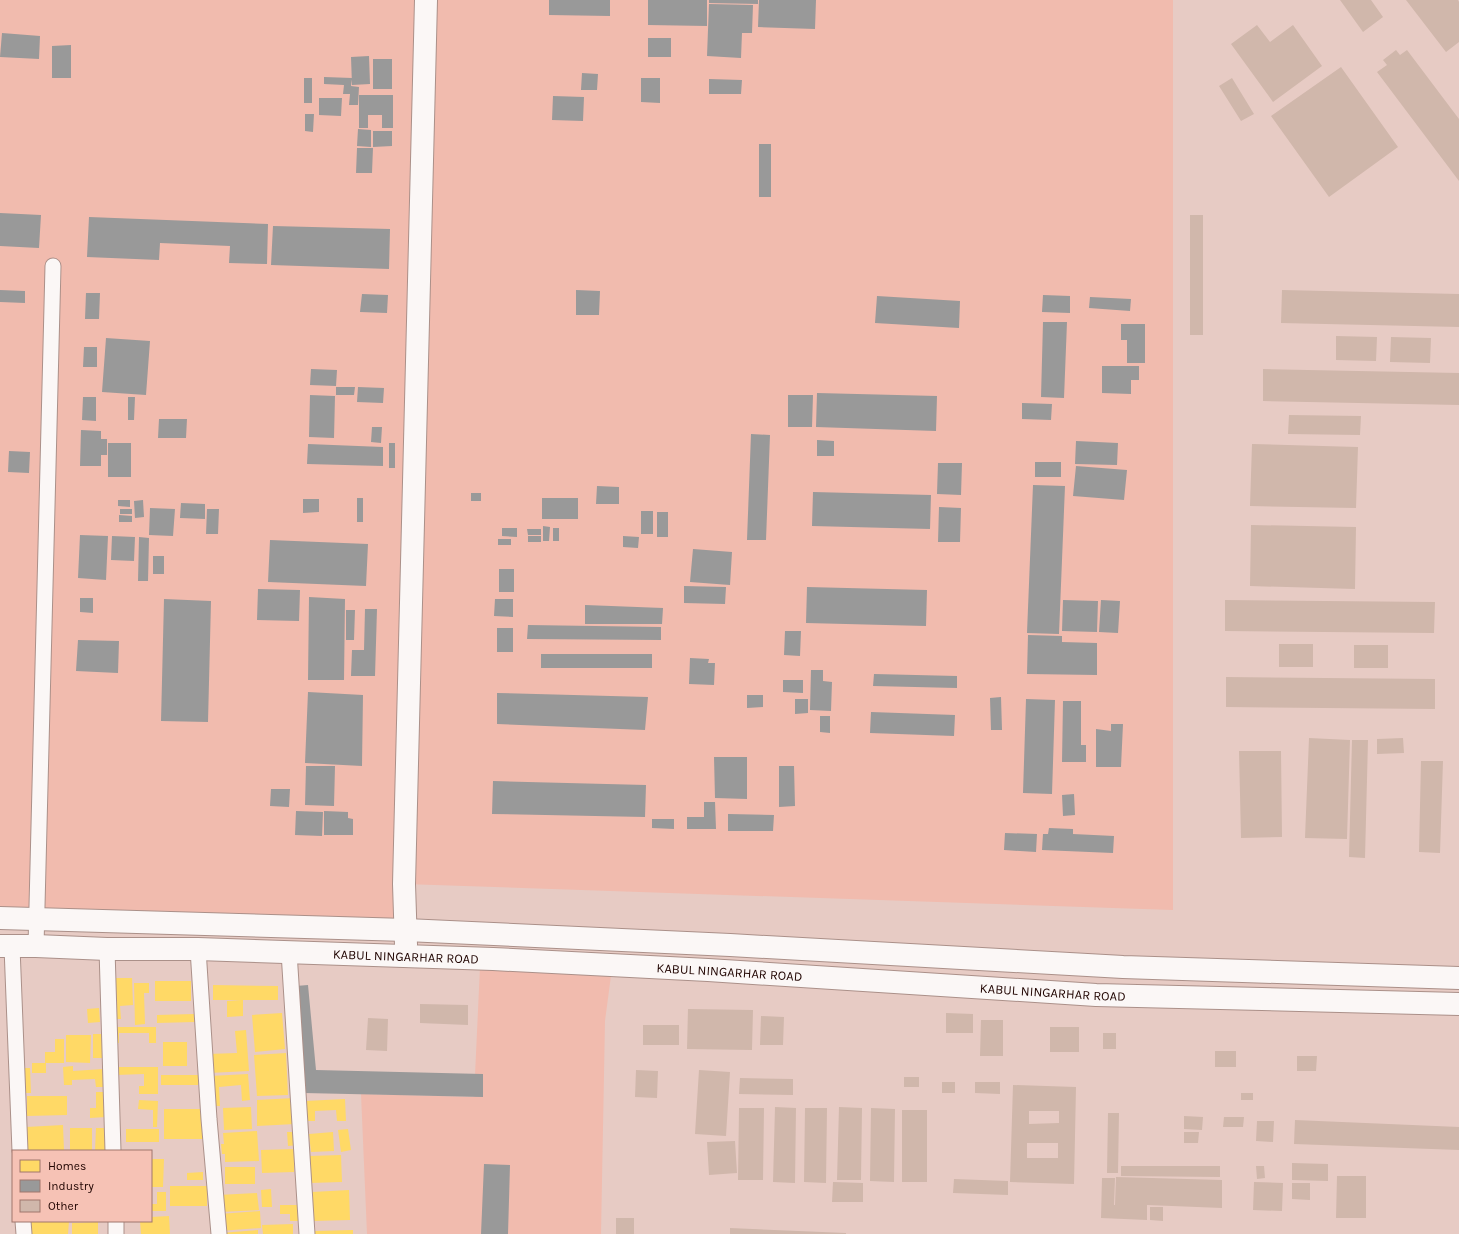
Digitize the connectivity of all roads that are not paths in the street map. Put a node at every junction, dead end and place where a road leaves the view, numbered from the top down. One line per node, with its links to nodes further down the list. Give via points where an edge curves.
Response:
1 (426, 0): 5 (highway, via 404,884)
2 (53, 266): 4 (street)
3 (0, 918): 4 (highway, KABUL NINGARHAR ROAD)
4 (36, 919): 5 (highway, KABUL NINGARHAR ROAD); 7 (street)
5 (406, 930): 11 (highway); 12 (highway, KABUL NINGARHAR ROAD, via 737,945 1122,967)
6 (6, 946): 7 (highway, KABUL NINGARHAR ROAD); 14 (street)
7 (36, 946): 8 (highway, KABUL NINGARHAR ROAD)
8 (107, 949): 9 (highway, KABUL NINGARHAR ROAD); 15 (street)
9 (198, 949): 10 (highway, KABUL NINGARHAR ROAD); 20 (street)
10 (289, 952): 11 (highway, KABUL NINGARHAR ROAD); 21 (street)
11 (406, 956): 13 (highway, KABUL NINGARHAR ROAD, via 708,970 1096,994)
12 (1459, 978)
13 (1459, 1004)
14 (20, 1150)
15 (113, 1150)
16 (24, 1222): 18 (street)
17 (116, 1222): 19 (street)
18 (24, 1234)
19 (116, 1234)
20 (219, 1234)
21 (307, 1234)

